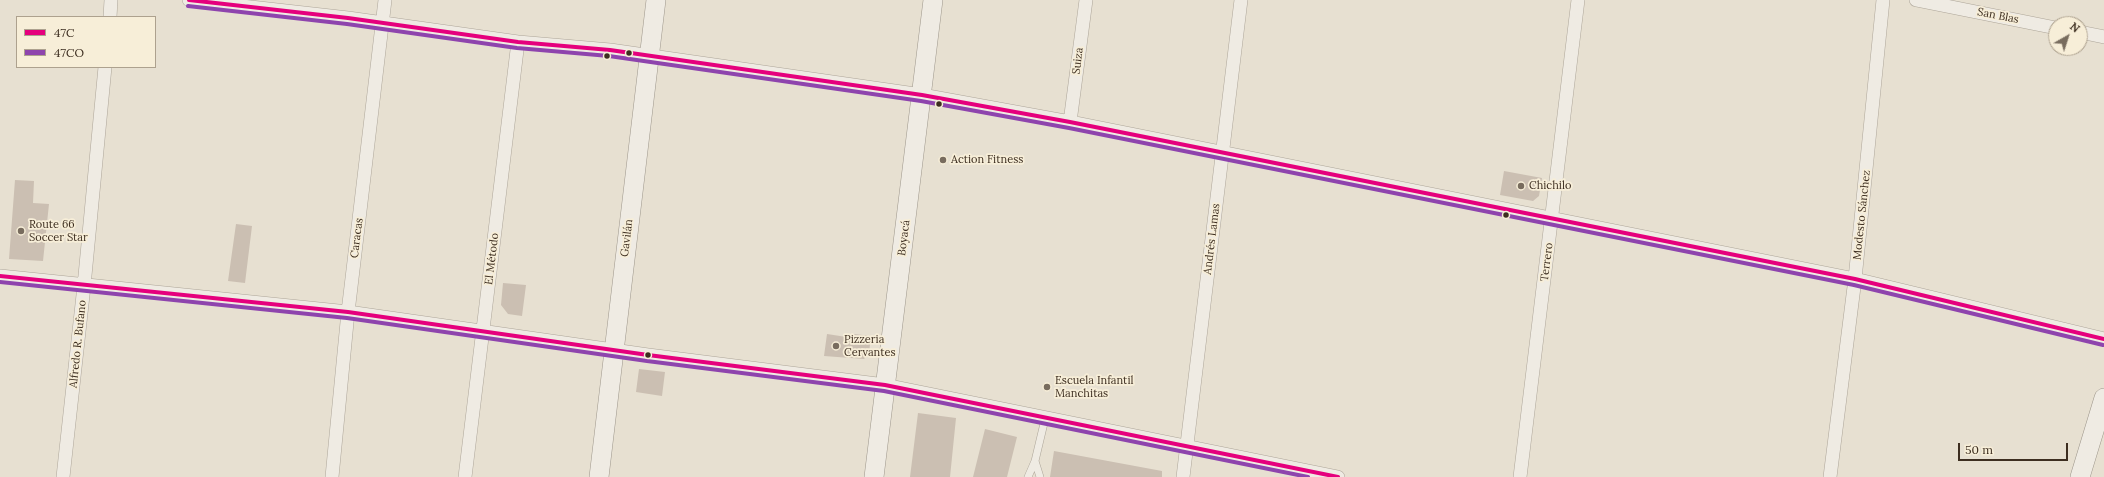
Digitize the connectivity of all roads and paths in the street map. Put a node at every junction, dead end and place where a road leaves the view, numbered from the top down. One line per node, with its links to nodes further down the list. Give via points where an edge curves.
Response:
1 (111, 0): 11 (street)
2 (190, 0): 12 (street)
3 (385, 0): 12 (street, Caracas)
4 (656, 0): 17 (street, Gavilán)
5 (933, 0): 19 (street, Boyacá)
6 (1086, 0): 20 (street, Suiza)
7 (1241, 0): 21 (street, Andrés Lamas)
8 (1578, 0): 22 (street, Terrero)
9 (1883, 0): 24 (street, Modesto Sánchez)
10 (1916, 0): 13 (street, San Blas)
11 (110, 16)
12 (382, 23): 16 (street); 26 (street, Caracas)
13 (2048, 26)
14 (2088, 34): 15 (street)
15 (2104, 37)
16 (518, 42): 17 (street); 27 (street, El Método)
17 (648, 56): 19 (street); 29 (street, Gavilán)
18 (105, 68): 25 (street, Alfredo R. Bufano)
19 (922, 95): 20 (street); 30 (street, Boyacá)
20 (1070, 122): 21 (street)
21 (1223, 154): 22 (street); 33 (street, Andrés Lamas)
22 (1553, 218): 24 (street); 44 (street, Terrero)
23 (0, 276): 25 (street)
24 (1855, 279): 28 (street); 45 (street, Modesto Sánchez)
25 (84, 286): 26 (street); 35 (street, Alfredo R. Bufano)
26 (348, 312): 27 (street); 36 (street, Caracas)
27 (483, 332): 29 (street); 37 (street, El Método)
28 (2104, 339)
29 (614, 350): 30 (street); 38 (street, Gavilán)
30 (885, 385): 32 (street); 39 (street, Boyacá)
31 (2104, 398): 46 (street)
32 (1045, 419): 33 (street); 34 (lane)
33 (1186, 446): 42 (street, Andrés Lamas); 43 (street)
34 (1035, 461): 40 (lane); 41 (lane)
35 (63, 477)
36 (332, 477)
37 (465, 477)
38 (599, 477)
39 (874, 477)
40 (1028, 477)
41 (1040, 477)
42 (1183, 477)
43 (1338, 477)
44 (1520, 477)
45 (1830, 477)
46 (2080, 477)

